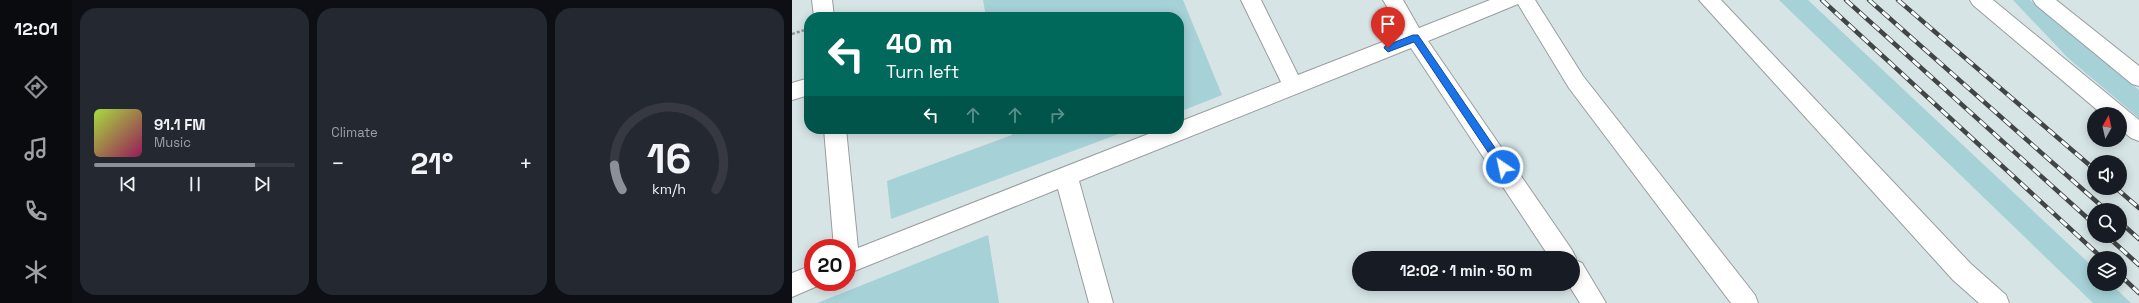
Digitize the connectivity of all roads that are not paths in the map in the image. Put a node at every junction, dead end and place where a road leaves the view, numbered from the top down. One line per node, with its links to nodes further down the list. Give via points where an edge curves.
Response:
1 (822, 0): 9 (lane)
2 (1251, 0): 12 (lane)
3 (1393, 0): 10 (lane)
4 (1510, 0): 10 (lane)
5 (1525, 0): 30 (lane, via 1576,82)
6 (1709, 0): 31 (lane, via 1962,272)
7 (1980, 0): 15 (lane)
8 (2043, 0): 11 (lane)
9 (823, 12)
10 (1416, 38): 12 (lane); 23 (lane)
11 (2139, 78)
12 (1293, 86): 17 (lane)
13 (804, 88): 14 (lane)
14 (792, 92)
15 (2109, 107)
16 (2127, 123): 18 (lane)
17 (1184, 129)
18 (2139, 132)
19 (835, 134): 22 (lane)
20 (1172, 134): 21 (lane)
21 (1066, 176): 24 (lane); 28 (lane)
22 (845, 239)
23 (1559, 251)
24 (856, 254)
25 (804, 280): 27 (lane)
26 (1580, 282): 29 (lane)
27 (792, 285)
28 (1101, 303)
29 (1594, 303)
30 (1746, 303)
31 (1997, 303)

